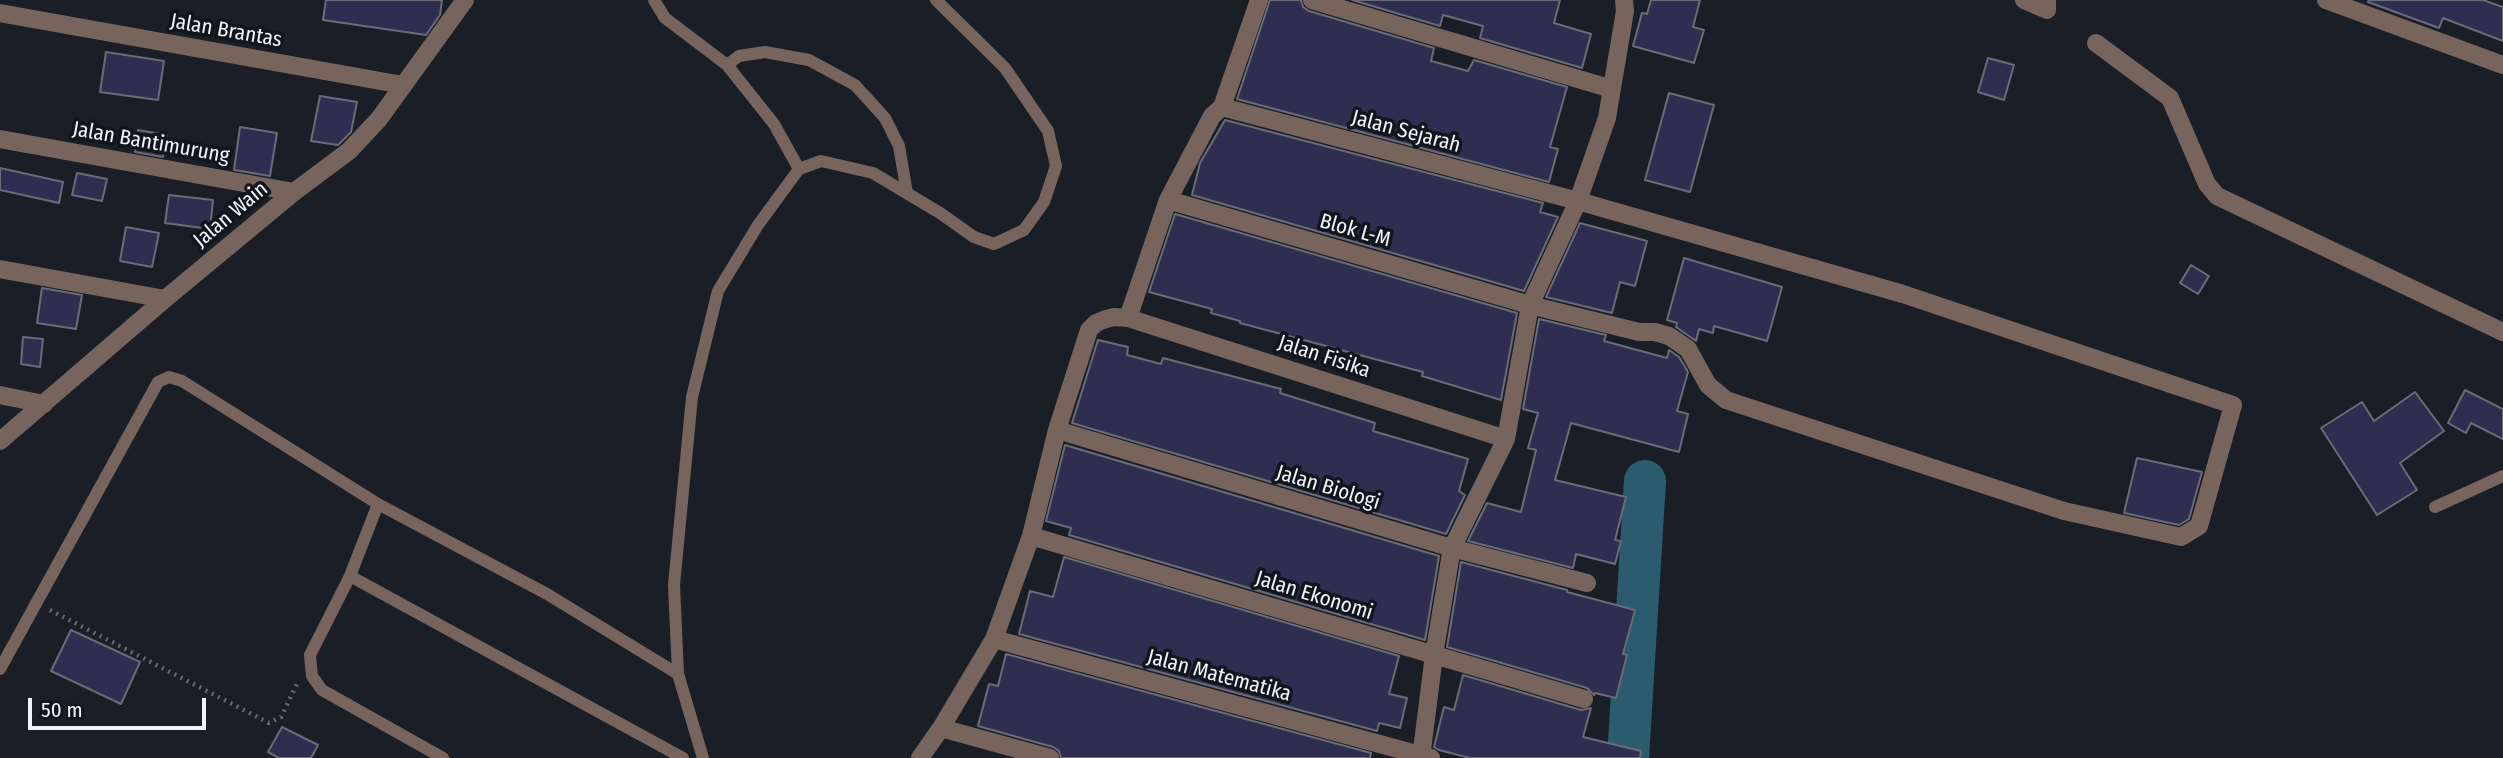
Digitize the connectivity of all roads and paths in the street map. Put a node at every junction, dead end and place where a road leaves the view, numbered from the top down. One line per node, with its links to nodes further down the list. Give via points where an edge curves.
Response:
1 (465, 0): 14 (street, Jalan Wain)
2 (654, 0): 12 (lane, via 665,18)
3 (936, 0): 20 (lane, via 1005,68 1048,131 1056,166 1044,202 1024,230 994,243 974,237)
4 (1259, 0): 16 (street)
5 (1312, 0): 15 (street)
6 (1624, 0): 15 (street)
7 (2024, 0): 8 (street, via 2047,10)
8 (2047, 0)
9 (2326, 0): 13 (street)
10 (0, 13): 14 (street, Jalan Brantas)
11 (2096, 43): 27 (street, via 2170,99 2217,197)
12 (727, 65): 18 (lane, via 774,124); 20 (lane, via 738,55 765,52 809,60 855,85 885,118 899,146)
13 (2503, 65)
14 (403, 85): 19 (street, Jalan Wain, via 349,151)
15 (1612, 89): 22 (street, via 1607,118)
16 (1222, 107): 21 (street, via 1212,116); 22 (street, Jalan Sejarah)
17 (0, 139): 19 (street, Jalan Bantimurung)
18 (799, 169): 20 (lane, via 821,162 873,173); 46 (lane, via 718,291 698,370 674,585)
19 (294, 192): 24 (street, Jalan Wain)
20 (907, 193)
21 (1168, 200): 25 (street, Blok L-M); 26 (street)
22 (1578, 201): 25 (street); 29 (street, Jalan Sejarah, via 1903,294 2233,405 2199,526 2181,537 2064,511)
23 (0, 269): 24 (street)
24 (165, 299): 30 (street, Jalan Wain)
25 (1530, 305): 29 (street, Blok L-M, via 1669,336 1688,349 1708,385); 32 (street)
26 (1128, 318): 31 (street, via 1106,319 1089,330); 32 (street, Jalan Fisika)
27 (2503, 332)
28 (0, 395): 30 (street)
29 (1726, 400)
30 (44, 404): 33 (street, Jalan Wain)
31 (1057, 430): 37 (street); 38 (street, Jalan Biologi)
32 (1506, 439): 38 (street)
33 (0, 441)
34 (2503, 476): 36 (lane)
35 (378, 504): 39 (lane); 41 (lane, via 182,381 162,379); 46 (lane, via 547,594)
36 (2435, 507)
37 (1031, 536): 42 (street); 44 (street, Jalan Ekonomi)
38 (1452, 548): 40 (street, Jalan Biologi); 44 (street)
39 (350, 576): 43 (lane); 51 (lane)
40 (1587, 583)
41 (36, 603): 43 (path, via 269,723 281,717); 45 (lane)
42 (994, 639): 48 (street); 49 (street, Jalan Matematika)
43 (310, 655): 50 (lane, via 312,676 322,690)
44 (1434, 655): 47 (street, Jalan Ekonomi); 49 (street)
45 (0, 669)
46 (678, 674): 52 (lane)
47 (1584, 699)
48 (941, 728): 53 (street); 54 (street)
49 (1425, 757)
50 (443, 758)
51 (683, 758)
52 (703, 758)
53 (920, 758)
54 (1050, 758)

